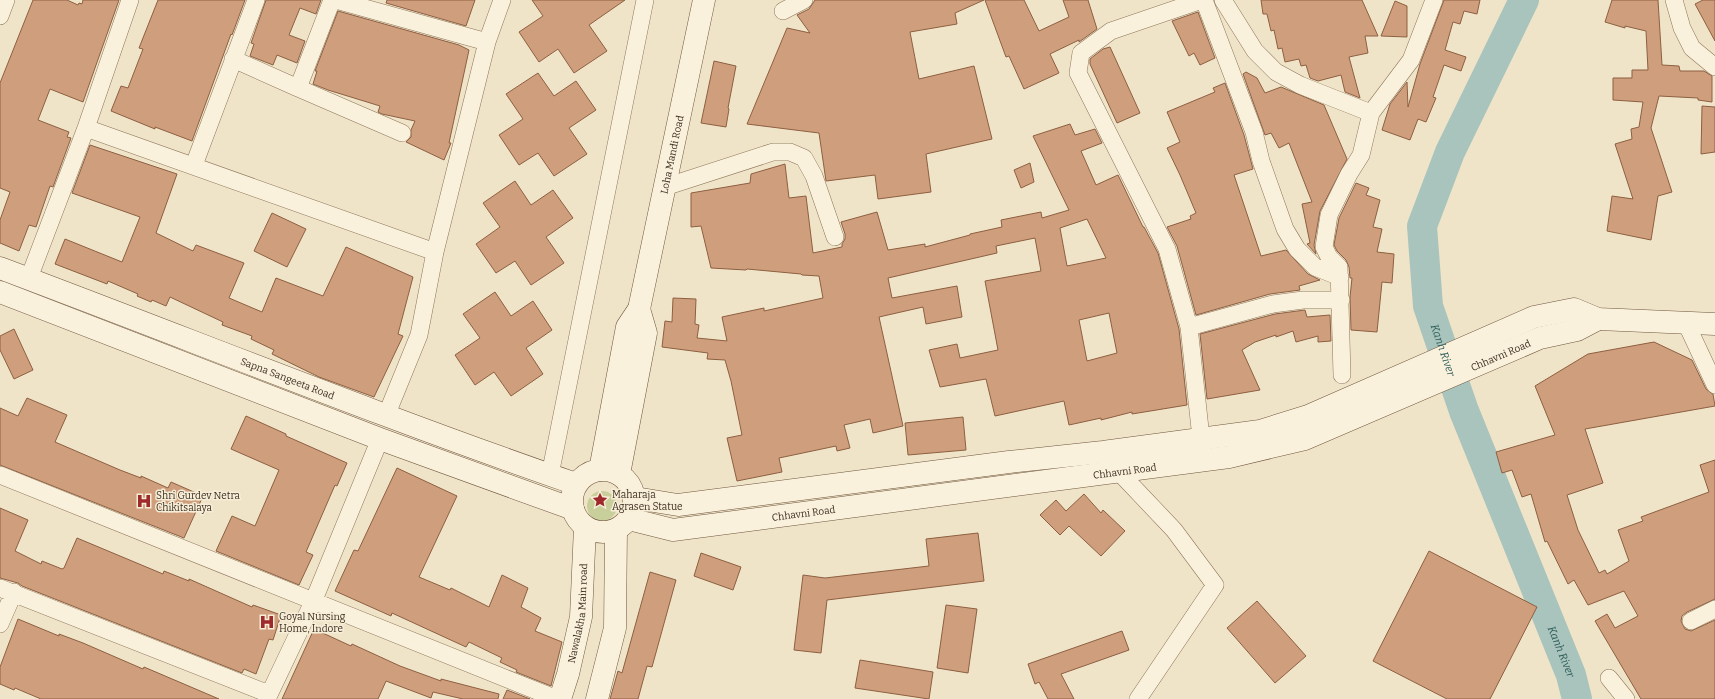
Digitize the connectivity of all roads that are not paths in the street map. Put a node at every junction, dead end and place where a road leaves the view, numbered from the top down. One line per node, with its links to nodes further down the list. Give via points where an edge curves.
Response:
1 (6, 0): 16 (street)
2 (130, 0): 22 (street)
3 (256, 0): 18 (street)
4 (332, 0): 20 (street)
5 (336, 0): 14 (street)
6 (502, 0): 17 (street)
7 (645, 0): 48 (street)
8 (704, 0): 25 (main road, Loha Mandi Road)
9 (804, 0): 15 (street)
10 (1203, 0): 29 (street, via 1254,132 1261,161 1285,229 1297,250 1315,267); 36 (street, via 1111,31 1081,53 1078,73 1167,249)
11 (1223, 0): 21 (street, via 1255,51 1276,72)
12 (1434, 0): 21 (street, via 1411,60)
13 (1674, 0): 19 (street, via 1682,28 1692,48)
14 (382, 7): 17 (street)
15 (783, 11)
16 (0, 16)
17 (487, 42): 27 (street)
18 (233, 59): 20 (street); 24 (street)
19 (1715, 67)
20 (298, 88): 23 (street)
21 (1371, 113): 29 (street, via 1361,155 1329,215 1324,247 1339,267)
22 (86, 128): 24 (street); 30 (street)
23 (402, 133)
24 (194, 165): 27 (street)
25 (665, 187): 26 (street, via 773,152 790,152 804,158); 45 (main road, Loha Mandi Road, via 639,309 627,327)
26 (835, 237)
27 (435, 252): 40 (street, via 419,335)
28 (0, 268): 30 (main road, Sapna Sangeeta Road)
29 (1340, 277): 32 (street)
30 (29, 278): 40 (main road, Sapna Sangeeta Road)
31 (0, 292): 43 (main road)
32 (1341, 300): 36 (street, via 1303,300 1273,304); 37 (street)
33 (1598, 319): 34 (main road, Chhavni Road); 39 (main road, Chhavni Road, via 1577,330 1540,338); 39 (main road, Chhavni Road, via 1574,309 1534,317)
34 (1686, 322): 35 (main road, Chhavni Road); 38 (street)
35 (1715, 324)
36 (1189, 327): 42 (street)
37 (1342, 375)
38 (1715, 385)
39 (1387, 393): 41 (main road, Chhavni Road)
40 (386, 416): 48 (main road, Sapna Sangeeta Road)
41 (1331, 417): 42 (main road, Chhavni Road, via 1308,416 1260,431); 44 (main road, Chhavni Road, via 1305,439 1229,457)
42 (1201, 438): 44 (street); 50 (main road, Chhavni Road, via 678,505)
43 (380, 439): 51 (main road); 55 (street)
44 (1200, 461): 46 (main road, Chhavni Road)
45 (609, 472): 49 (main road, via 596,470 585,475); 50 (main road, via 624,476)
46 (1119, 472): 52 (main road, Chhavni Road, via 673,530); 63 (street, via 1174,530 1215,585)
47 (0, 475): 55 (street)
48 (550, 475): 49 (main road, Sapna Sangeeta Road)
49 (576, 484): 51 (main road, via 571,500)
50 (635, 498): 52 (main road, via 633,512)
51 (573, 509): 53 (main road)
52 (622, 524): 53 (main road, via 605,532); 62 (main road, via 615,628)
53 (585, 527): 61 (main road, Nawalakha Main road, via 581,617 568,674)
54 (7, 590): 58 (street); 60 (street)
55 (313, 602): 60 (street); 61 (street)
56 (1715, 609): 57 (street)
57 (1691, 621)
58 (0, 624)
59 (1609, 678): 64 (street)
60 (268, 697)
61 (558, 699)
62 (597, 699)
63 (1138, 699)
64 (1626, 699)

